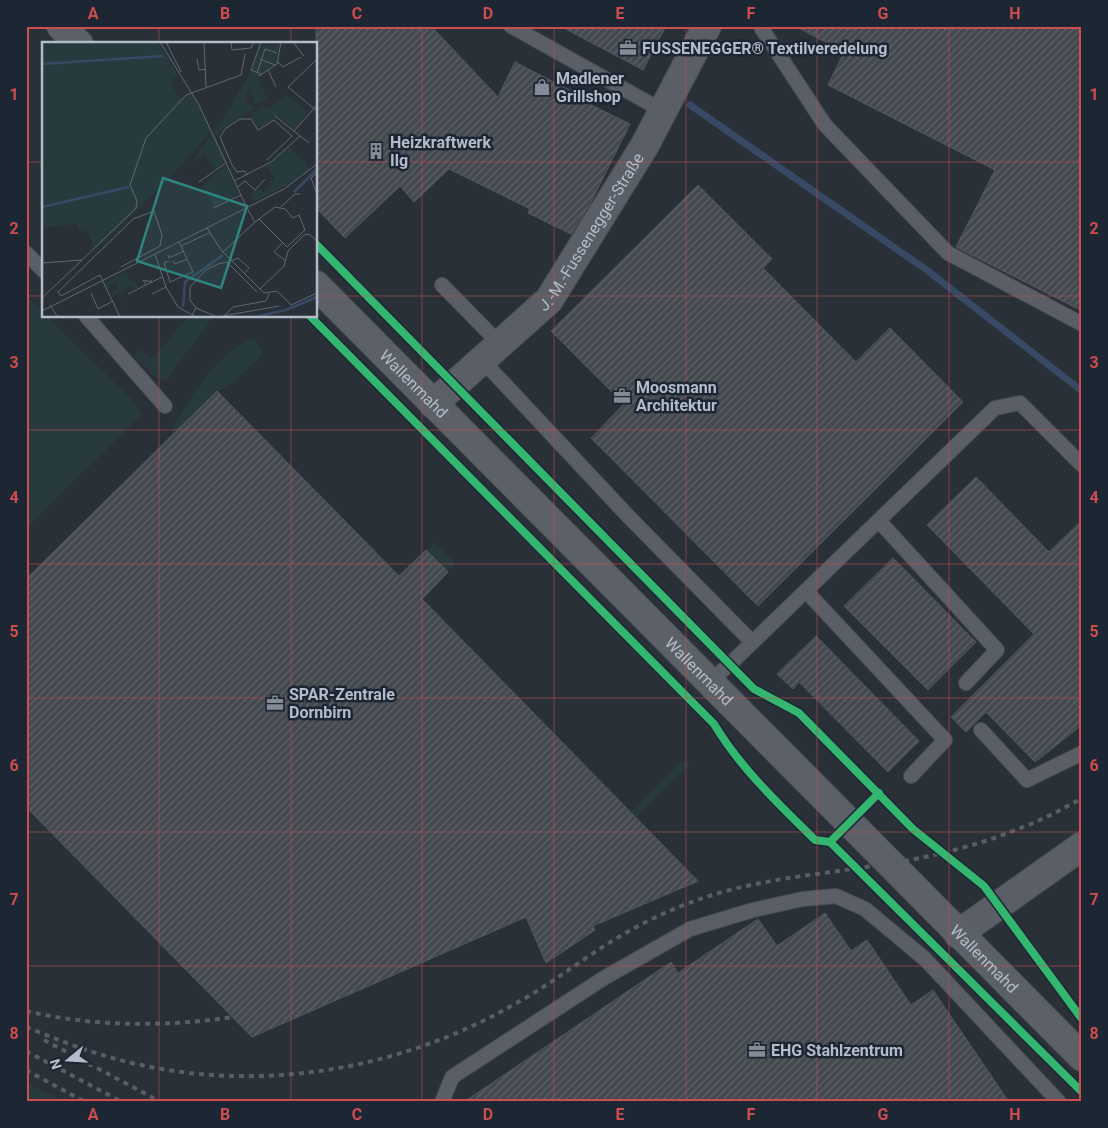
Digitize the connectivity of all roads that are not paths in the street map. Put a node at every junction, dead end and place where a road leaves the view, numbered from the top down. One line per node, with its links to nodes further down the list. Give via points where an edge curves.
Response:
1 (61, 26): 5 (main road)
2 (511, 26): 6 (lane)
3 (707, 26): 6 (street, J.-M.-Fussenegger-Straße)
4 (763, 26): 12 (lane, via 825,125 948,253)
5 (77, 42)
6 (663, 112): 13 (street, J.-M.-Fussenegger-Straße, via 549,300)
7 (26, 253): 8 (lane)
8 (42, 269)
9 (442, 285): 13 (lane)
10 (318, 288): 14 (main road, Wallenmahd)
11 (88, 318): 15 (lane)
12 (1082, 324)
13 (491, 352): 14 (street, J.-M.-Fussenegger-Straße); 19 (lane, via 628,516)
14 (433, 404): 20 (main road, Wallenmahd)
15 (165, 406)
16 (1082, 465): 17 (lane, via 1020,403 995,408)
17 (878, 521): 18 (lane); 21 (lane, via 997,650)
18 (806, 591): 19 (lane); 24 (lane, via 945,740)
19 (752, 642): 20 (lane)
20 (710, 681): 26 (main road, Wallenmahd)
21 (966, 682)
22 (981, 730): 23 (lane, via 1027,780)
23 (1082, 753)
24 (911, 776)
25 (1082, 846): 26 (street)
26 (958, 934): 27 (main road, Wallenmahd)
27 (1082, 1057)
28 (442, 1102): 29 (lane, via 452,1077 604,978 690,929 753,910 803,899 836,896 865,909 925,959)
29 (1059, 1102)

